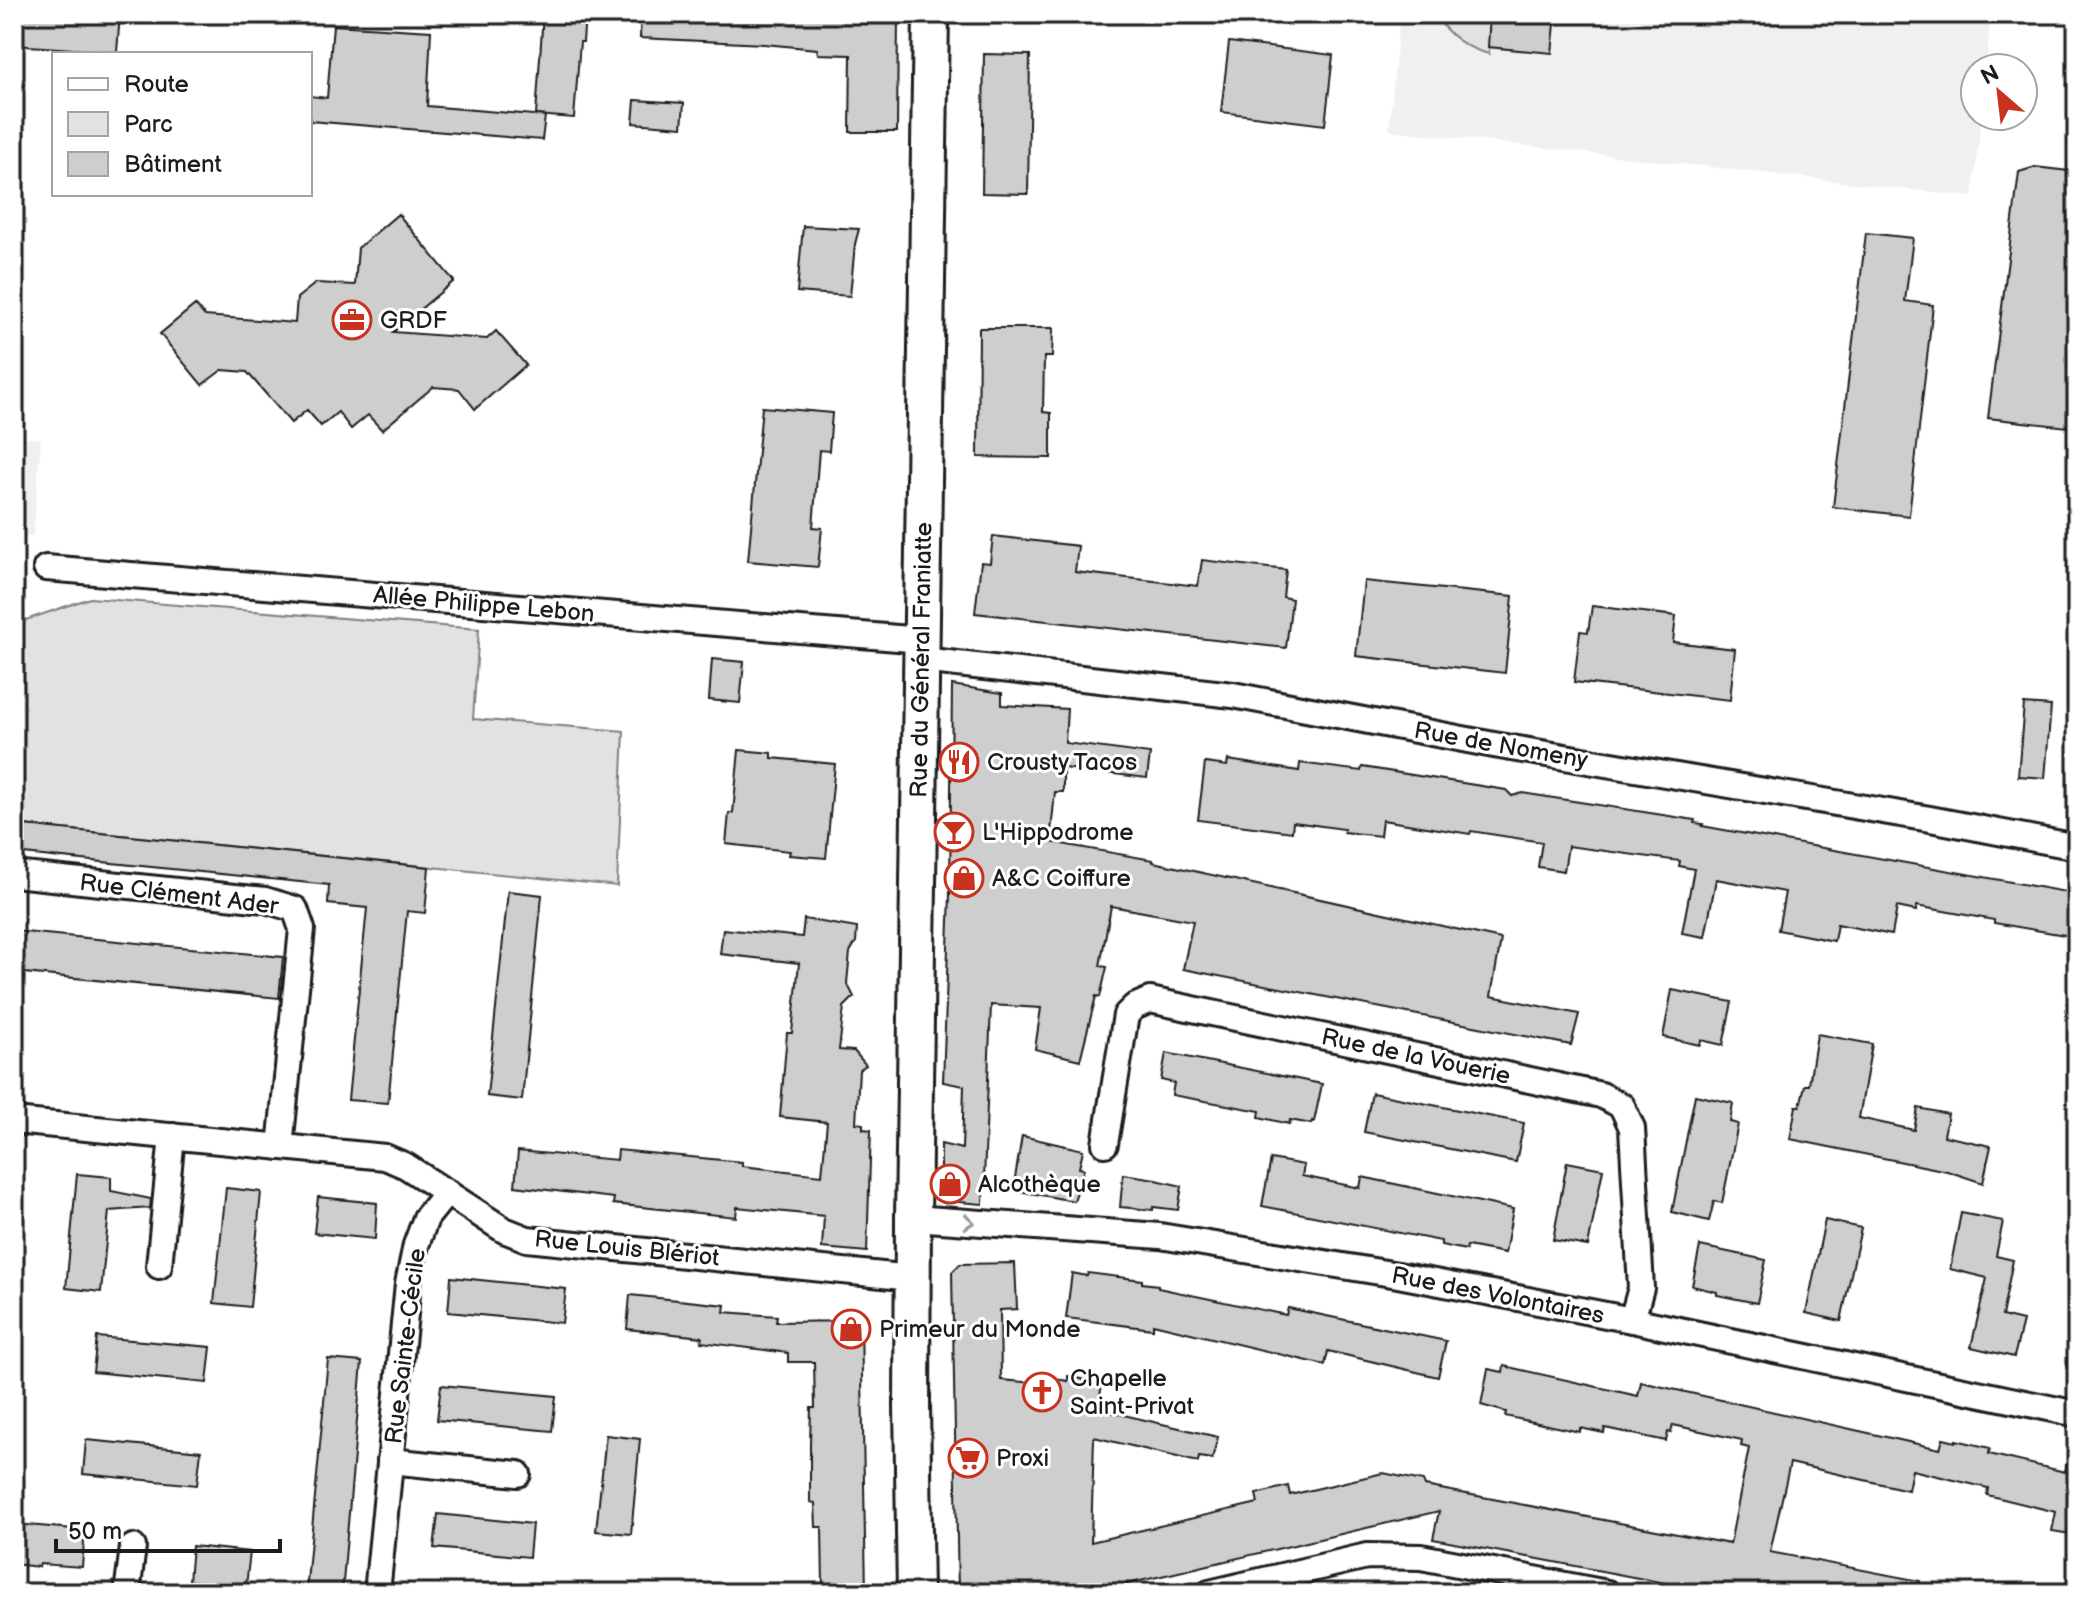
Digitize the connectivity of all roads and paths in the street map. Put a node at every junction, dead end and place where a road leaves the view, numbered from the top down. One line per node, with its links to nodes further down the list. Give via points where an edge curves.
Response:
1 (931, 14): 3 (main road, Rue du Général Franiatte)
2 (46, 568): 3 (street, Allée Philippe Lebon)
3 (922, 650): 4 (street, Rue de Nomeny, via 1233,695); 11 (main road, Rue du Général Franiatte)
4 (2077, 847)
5 (14, 874): 9 (street, Rue Clément Ader, via 265,900 295,909 302,929)
6 (14, 1121): 7 (street, Rue Louis Blériot)
7 (172, 1136): 9 (street, Rue Louis Blériot); 12 (street)
8 (1105, 1144): 14 (street, Rue de la Vouerie, via 1126,1015 1150,1000 1601,1095 1622,1106 1632,1128 1641,1288)
9 (280, 1147): 10 (street, Rue Louis Blériot, via 385,1157)
10 (447, 1192): 13 (street, Rue Louis Blériot, via 527,1239); 16 (street, Rue Sainte-Cécile, via 426,1218 416,1245)
11 (913, 1218): 13 (main road, Rue du Général Franiatte); 14 (street, Rue des Volontaires, one-way to 14, via 1160,1236)
12 (159, 1266)
13 (912, 1278): 21 (main road, Rue du Général Franiatte)
14 (1632, 1320): 15 (street, Rue des Volontaires)
15 (2077, 1414)
16 (390, 1461): 17 (street, Rue Sainte-Cécile); 20 (street, Rue Sainte-Cécile)
17 (518, 1474)
18 (133, 1547): 19 (street)
19 (127, 1593)
20 (377, 1593)
21 (915, 1593)
22 (1209, 1593): 23 (street, via 1388,1555)
23 (1607, 1593)

